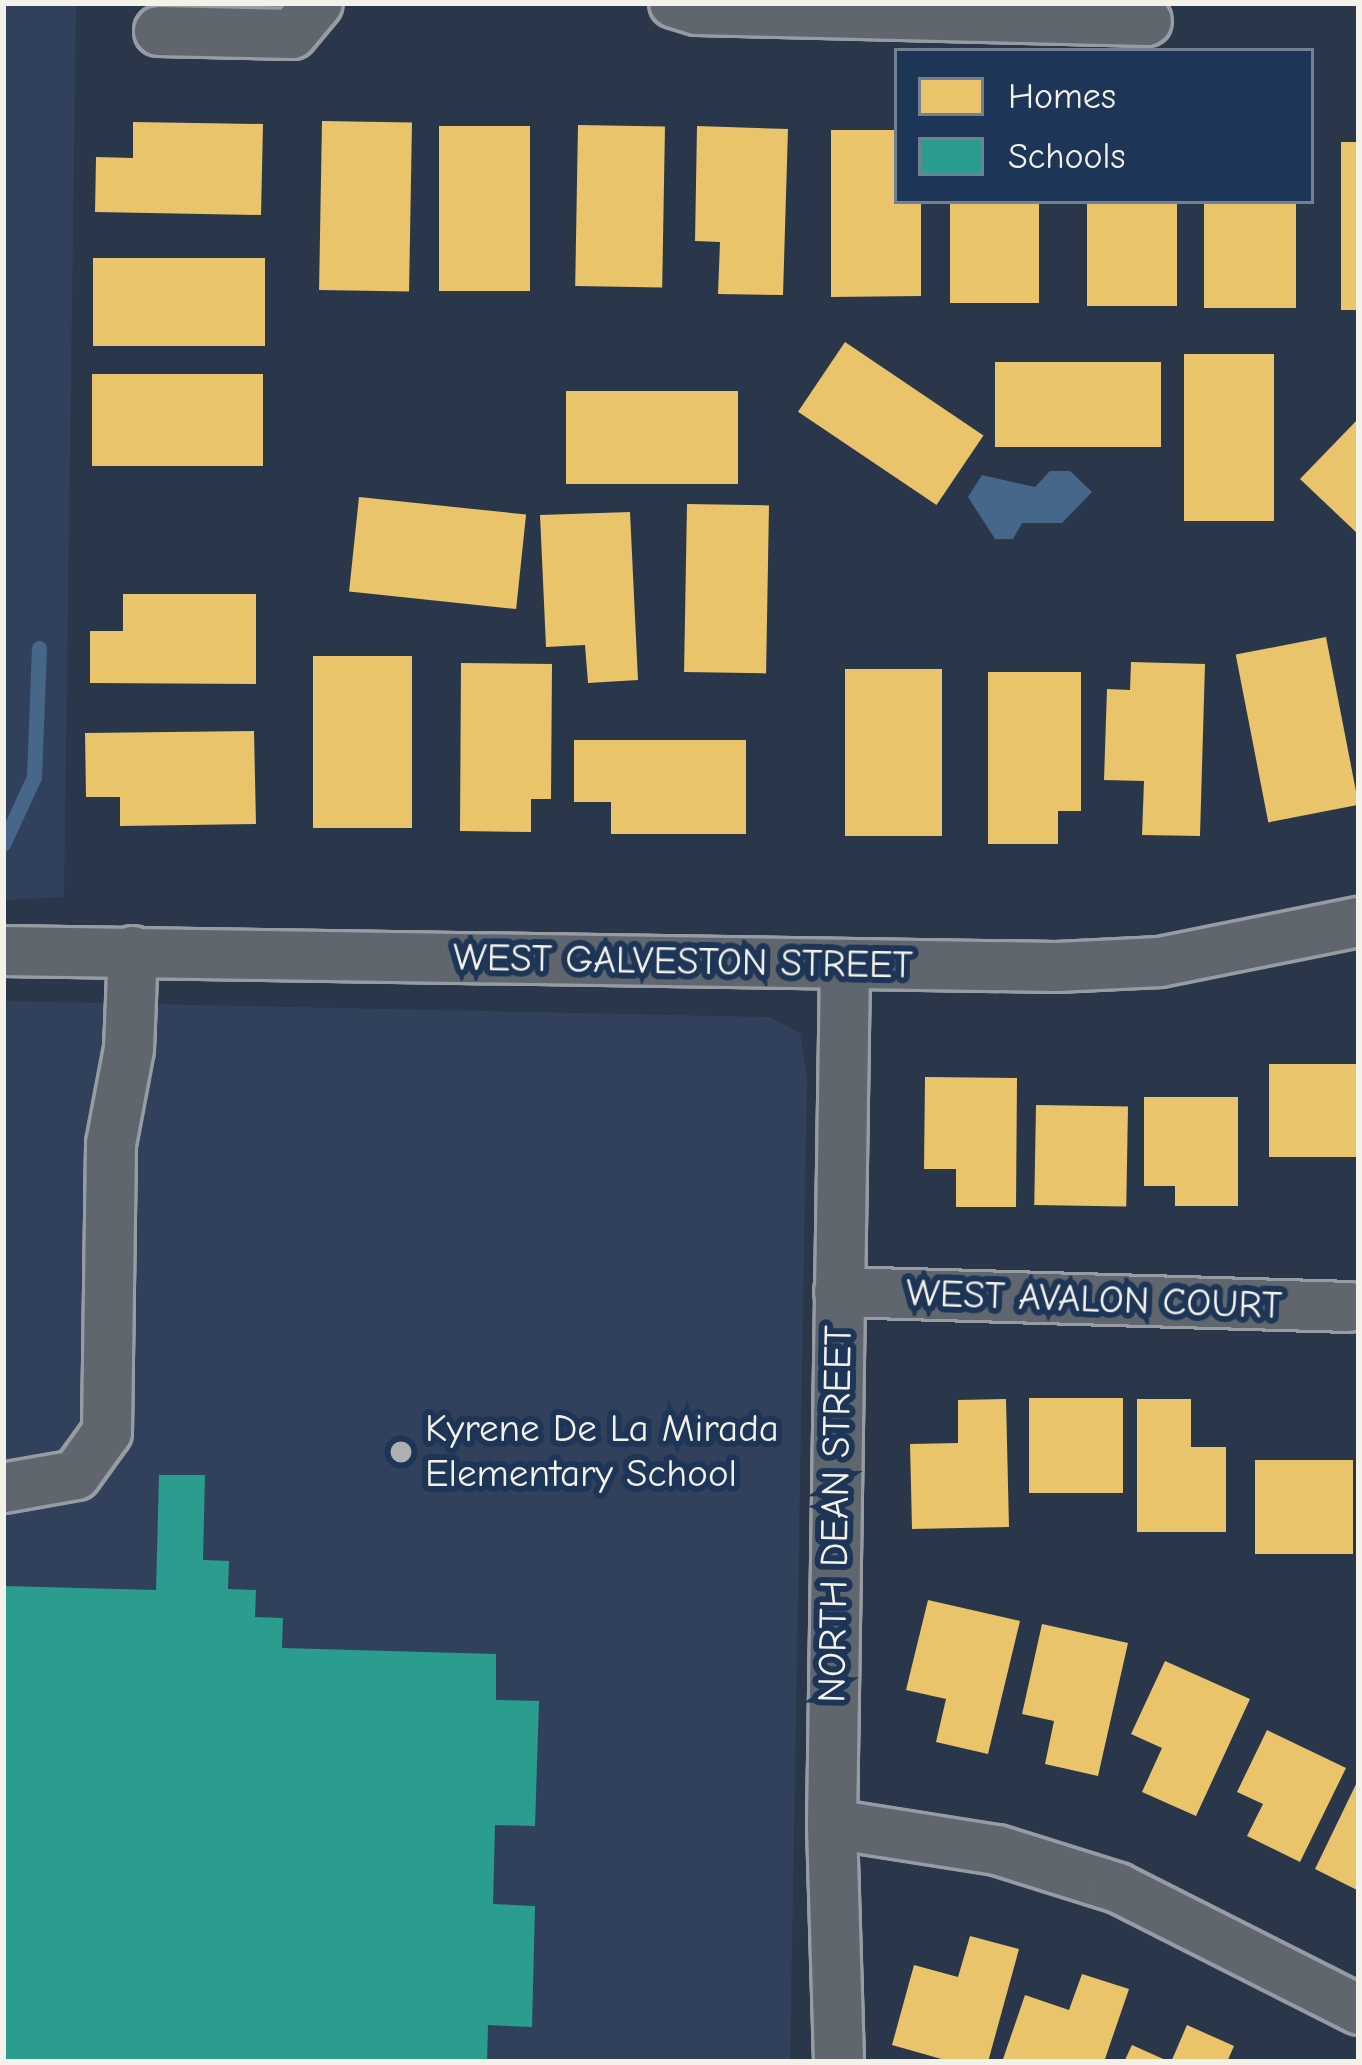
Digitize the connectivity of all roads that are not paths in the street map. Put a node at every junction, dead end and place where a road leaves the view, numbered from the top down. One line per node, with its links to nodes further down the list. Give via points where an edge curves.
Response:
1 (318, 3): 4 (street, via 292,34)
2 (674, 3): 3 (street, via 698,10)
3 (1147, 21)
4 (159, 31)
5 (1359, 922): 8 (street, WEST GALVESTON STREET, via 1160,962)
6 (3, 951): 7 (street, WEST GALVESTON STREET)
7 (134, 951): 8 (street, WEST GALVESTON STREET); 11 (street, via 129,1048 111,1144 107,1432 76,1474)
8 (845, 965): 9 (street, NORTH DEAN STREET)
9 (838, 1292): 10 (street, WEST AVALON COURT); 12 (street, NORTH DEAN STREET)
10 (1349, 1307)
11 (3, 1487)
12 (832, 1824): 13 (street, via 997,1850 1118,1888); 14 (street, NORTH DEAN STREET)
13 (1359, 2010)
14 (839, 2062)

